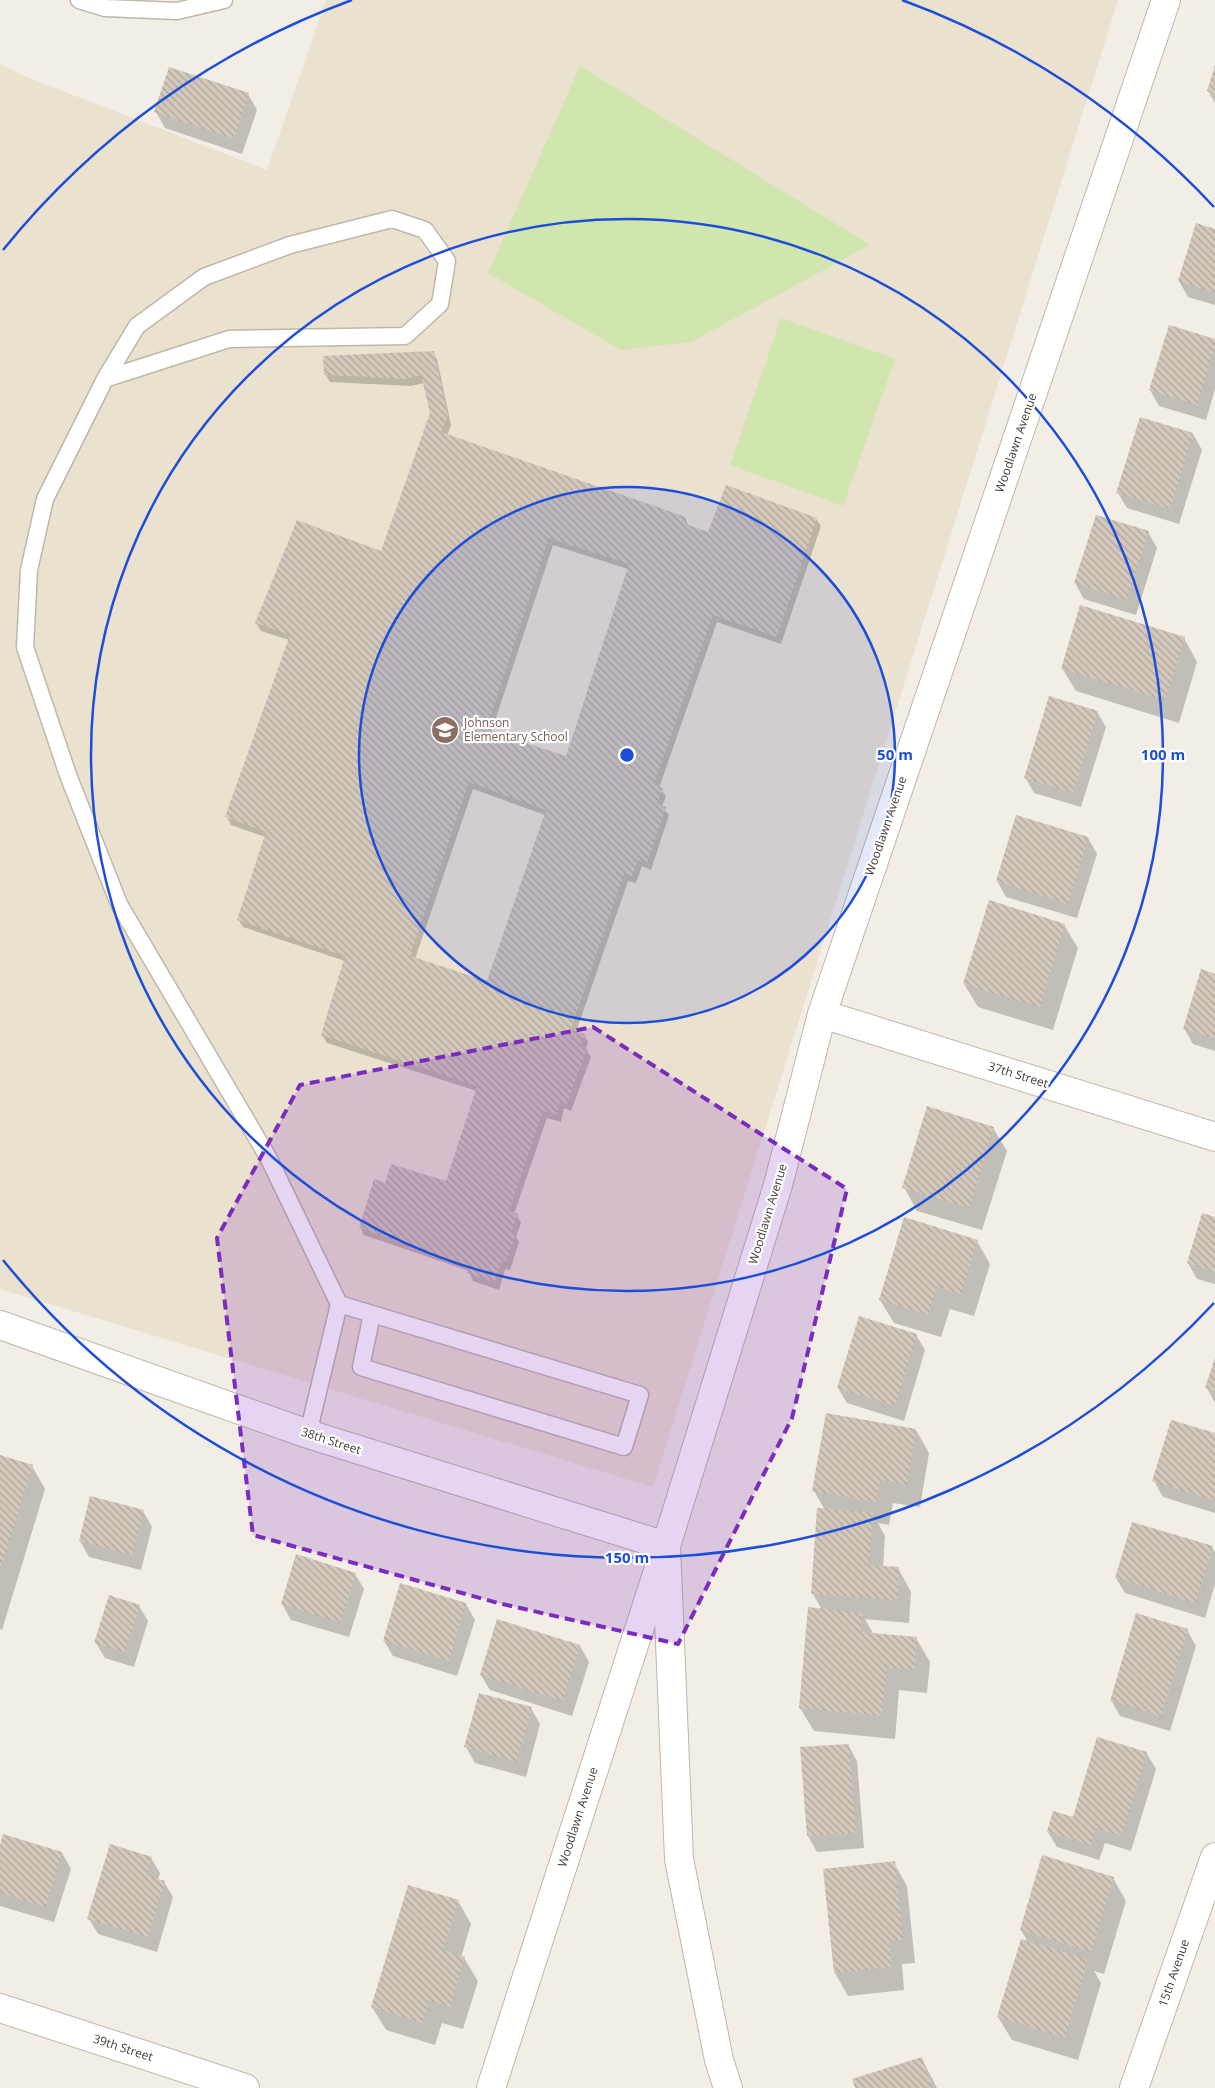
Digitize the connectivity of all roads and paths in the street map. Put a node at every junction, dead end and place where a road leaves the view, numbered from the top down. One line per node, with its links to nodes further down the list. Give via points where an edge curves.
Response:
1 (79, 0): 4 (lane, via 105,8)
2 (224, 0): 4 (lane, via 177,11)
3 (1166, 0): 6 (street, Woodlawn Avenue)
4 (130, 5)
5 (105, 379): 5 (lane, via 137,326 204,277 290,245 392,219 425,230 447,261 440,304 405,336 229,340); 8 (lane, via 45,499 29,570 24,647 68,775 119,904 268,1157)
6 (822, 1014): 7 (street, 37th Street); 12 (street, Woodlawn Avenue, via 778,1185)
7 (1215, 1137)
8 (339, 1304): 9 (lane); 11 (lane)
9 (372, 1314): 9 (lane, via 640,1395 624,1447 361,1367)
10 (0, 1324): 11 (street, 38th Street)
11 (308, 1434): 12 (street, 38th Street)
12 (666, 1546): 16 (street, Woodlawn Avenue); 17 (street, Woodlawn Avenue, via 679,1859 719,2060)
13 (1215, 1857): 18 (street, 15th Avenue)
14 (0, 2008): 15 (street, 39th Street)
15 (245, 2088)
16 (491, 2088)
17 (728, 2088)
18 (1134, 2088)

